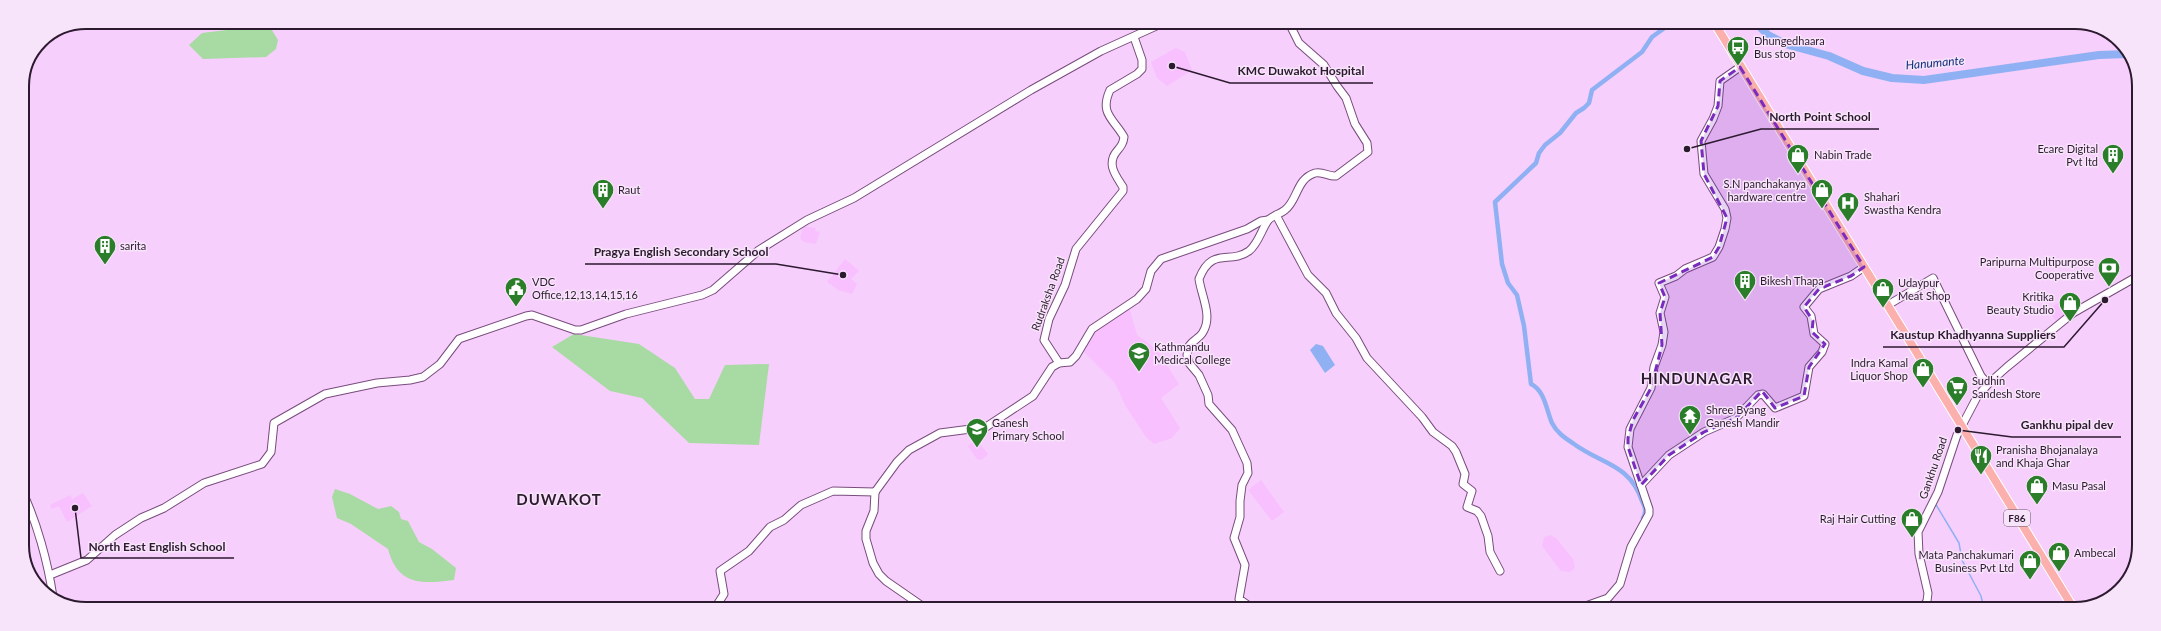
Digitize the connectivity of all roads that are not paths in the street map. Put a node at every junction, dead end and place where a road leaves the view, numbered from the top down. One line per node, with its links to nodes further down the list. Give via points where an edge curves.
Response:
1 (1150, 29): 4 (main road)
2 (1292, 29): 6 (main road, via 1299,43 1324,65 1346,98 1355,124 1367,143 1368,152 1336,176 1316,173 1305,179 1289,206)
3 (1718, 29): 5 (main road, F86)
4 (1134, 37): 11 (main road, Rudraksha Road, via 1143,62 1142,69 1110,90 1106,103 1110,120 1124,137 1112,161 1115,176 1124,187 1076,249 1065,286 1049,319 1044,340); 18 (main road, via 1101,51 1031,90 854,198 807,220 759,250 713,290 702,296 626,314 581,330 532,315 526,316 459,339 440,364 421,378 377,383 325,394 274,423 272,452 262,464 204,483 115,535 87,560)
5 (1740, 67): 8 (main road, F86); 14 (main road, via 1720,82 1716,110 1701,141 1704,174 1725,209 1727,218 1719,247 1713,257 1659,284 1665,297 1660,313 1664,332 1662,345 1654,367 1651,388 1633,420 1628,438)
6 (1276, 215): 7 (main road); 17 (main road, via 1308,275 1326,293 1367,358 1433,432 1456,452 1465,474 1463,484 1472,491 1467,507 1477,511 1480,516 1488,536 1490,552)
7 (1268, 220): 11 (main road, via 1261,220 1247,229 1161,258 1151,271 1146,289 1137,299 1092,329 1070,362); 22 (main road, via 1257,242 1249,251 1215,258 1209,262 1200,276 1206,325 1202,334 1191,342 1187,354 1189,363 1203,384 1209,404 1232,430 1248,463 1248,473 1242,485 1240,517 1234,538 1245,565 1239,599)
8 (1864, 267): 10 (main road, F86); 14 (main road, via 1851,276 1819,289 1804,307 1813,322 1812,331 1825,344 1822,352 1809,367 1804,396 1775,408 1764,394 1758,395 1736,418 1704,432 1669,455)
9 (2132, 279): 12 (main road, Gankhu Road, via 2073,313)
10 (1888, 305): 12 (main road, via 1933,278 1981,376); 13 (main road, F86)
11 (1059, 363): 15 (main road, via 1052,367 1033,396 986,426 940,433 909,450)
12 (1988, 384): 13 (main road, Gankhu Road, via 1977,397)
13 (1961, 426): 24 (main road, Gankhu Road, via 1934,504 1918,532 1919,554 1928,593); 25 (main road, F86)
14 (1640, 485): 23 (main road, via 1649,514 1631,547 1620,584 1608,598)
15 (875, 492): 20 (main road, via 833,491 801,505 784,520 770,527 749,551 720,572 724,594); 21 (main road, via 874,511 866,531 873,563 886,581)
16 (29, 509): 18 (main road)
17 (1500, 571)
18 (50, 575): 19 (main road)
19 (52, 591)
20 (719, 602)
21 (916, 602)
22 (1243, 602)
23 (1597, 602)
24 (1926, 602)
25 (2070, 602)

